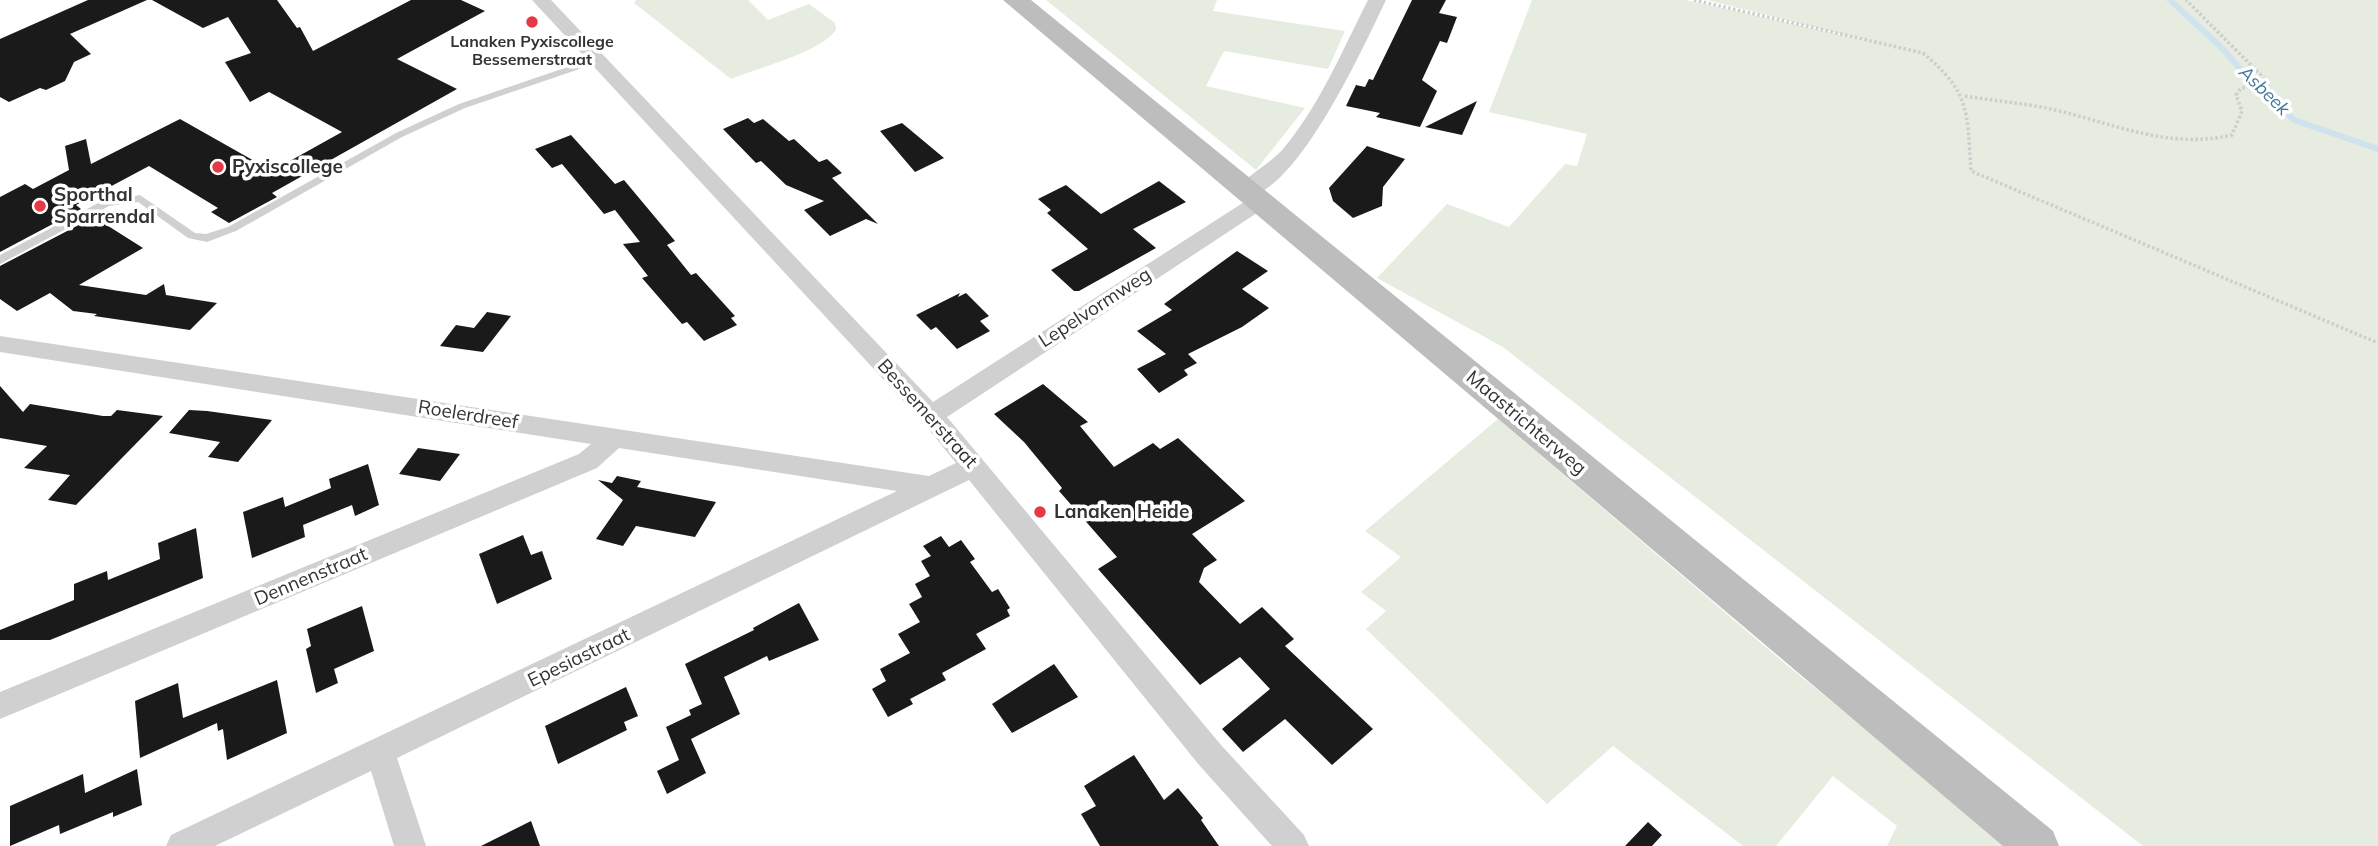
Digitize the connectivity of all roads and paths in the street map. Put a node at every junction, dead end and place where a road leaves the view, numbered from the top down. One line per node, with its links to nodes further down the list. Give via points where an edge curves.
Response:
1 (541, 0): 6 (street, Bessemerstraat)
2 (1016, 0): 8 (main road, Maastrichterweg)
3 (1377, 0): 8 (street, Lepelvormweg, via 1321,108)
4 (1694, 0): 7 (path, via 1923,53 1949,73)
5 (2186, 0): 7 (path, via 2270,84 2241,88 2236,95 2242,111 2232,135 2209,143 2150,136 2050,109)
6 (597, 60): 9 (lane, via 462,106 411,129 232,229 206,238 192,236 140,198 106,203); 12 (street, Bessemerstraat)
7 (1965, 96): 10 (path, via 1971,171)
8 (1252, 197): 12 (street, Lepelvormweg); 21 (main road, Maastrichterweg)
9 (0, 260)
10 (2378, 342)
11 (0, 344): 13 (street, Roelerdreef)
12 (931, 415): 14 (street, Bessemerstraat)
13 (615, 437): 15 (street, Roelerdreef); 16 (street, Dennenstraat, via 589,461)
14 (974, 466): 15 (street, Epesiastraat); 20 (street, Bessemerstraat, via 1210,755)
15 (935, 487): 17 (street, Epesiastraat)
16 (0, 706)
17 (380, 753): 18 (street, Epesiastraat); 19 (street)
18 (182, 846)
19 (410, 846)
20 (1293, 846)
21 (2036, 846)

